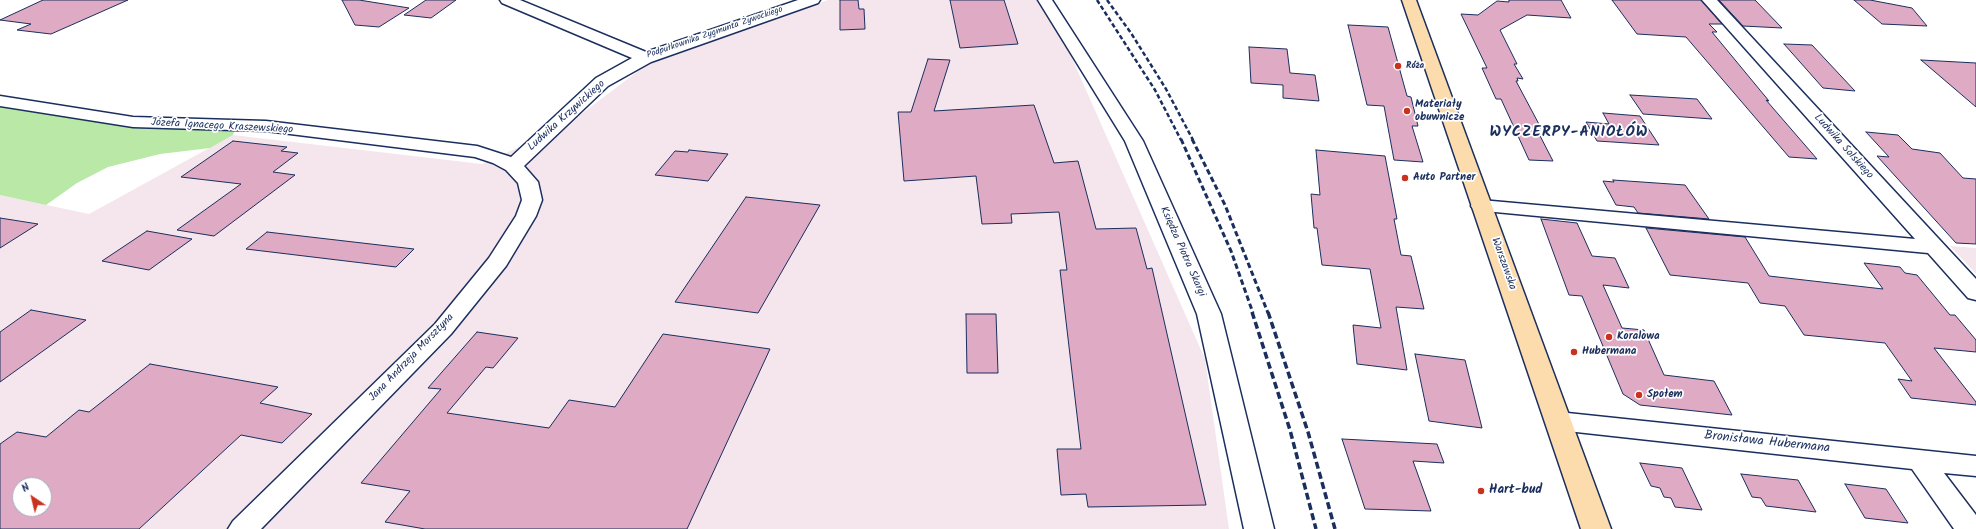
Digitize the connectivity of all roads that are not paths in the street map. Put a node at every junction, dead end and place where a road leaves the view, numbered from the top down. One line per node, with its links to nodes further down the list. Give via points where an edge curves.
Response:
1 (508, 0): 6 (street, Podpułkownika Zygmunta Żywockiego)
2 (813, 0): 6 (street, Podpułkownika Zygmunta Żywockiego)
3 (1045, 0): 16 (street, Księdza Piotra Skargi, via 1134,141 1209,314)
4 (1409, 0): 9 (main road, Warszawska)
5 (1710, 0): 10 (street, Ludwika Solskiego)
6 (645, 58): 8 (street, Ludwika Krzywickiego, via 602,82)
7 (0, 101): 8 (street, Józefa Ignacego Kraszewskiego, via 133,122 266,126 395,141 477,152)
8 (513, 166): 15 (street, Jana Andrzeja Morsztyna, via 528,182 532,200 526,216 498,261 442,330)
9 (1481, 206): 10 (street); 12 (main road, Warszawska, via 1524,320)
10 (1934, 247): 11 (street, Ludwika Solskiego)
11 (1976, 294)
12 (1558, 421): 13 (street, Bronisława Hubermana); 17 (main road, Warszawska)
13 (1920, 460): 14 (street, Bronisława Hubermana); 18 (street)
14 (1976, 466)
15 (243, 529)
16 (1259, 529)
17 (1596, 529)
18 (1970, 529)

